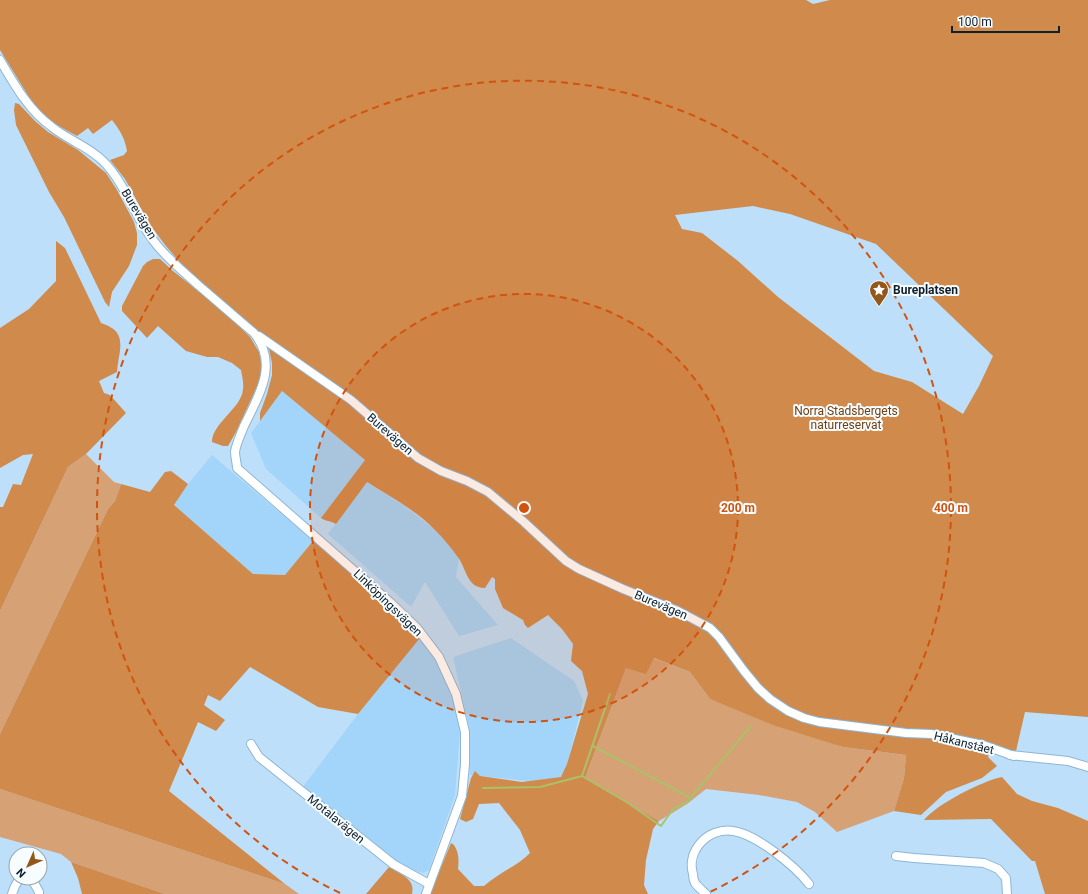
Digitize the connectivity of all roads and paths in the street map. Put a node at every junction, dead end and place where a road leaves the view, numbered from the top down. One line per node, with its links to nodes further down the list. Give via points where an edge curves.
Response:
1 (0, 60): 2 (street, Burevägen, via 17,88 51,127 102,160 116,175 139,219 167,255)
2 (254, 333): 3 (street, Burevägen, via 351,400 418,458 488,492 566,561 710,628 758,688 770,699 804,718); 7 (street, Linköpingsvägen, via 263,346 266,372 235,452 237,468 391,602 417,628 439,657 456,694 465,732 462,796)
3 (840, 725): 5 (street, Håkanstået, via 931,734 983,745 1014,756 1068,761)
4 (251, 744): 7 (street, Motalavägen, via 259,757 393,864)
5 (1088, 767)
6 (896, 856): 11 (street, via 984,863 998,869 1006,878)
7 (429, 884): 9 (street, Linköpingsvägen)
8 (809, 884): 10 (street, via 789,863 757,841 745,834 722,830 707,837 692,856 691,867 695,883)
9 (426, 894)
10 (706, 894)
11 (1007, 894)

